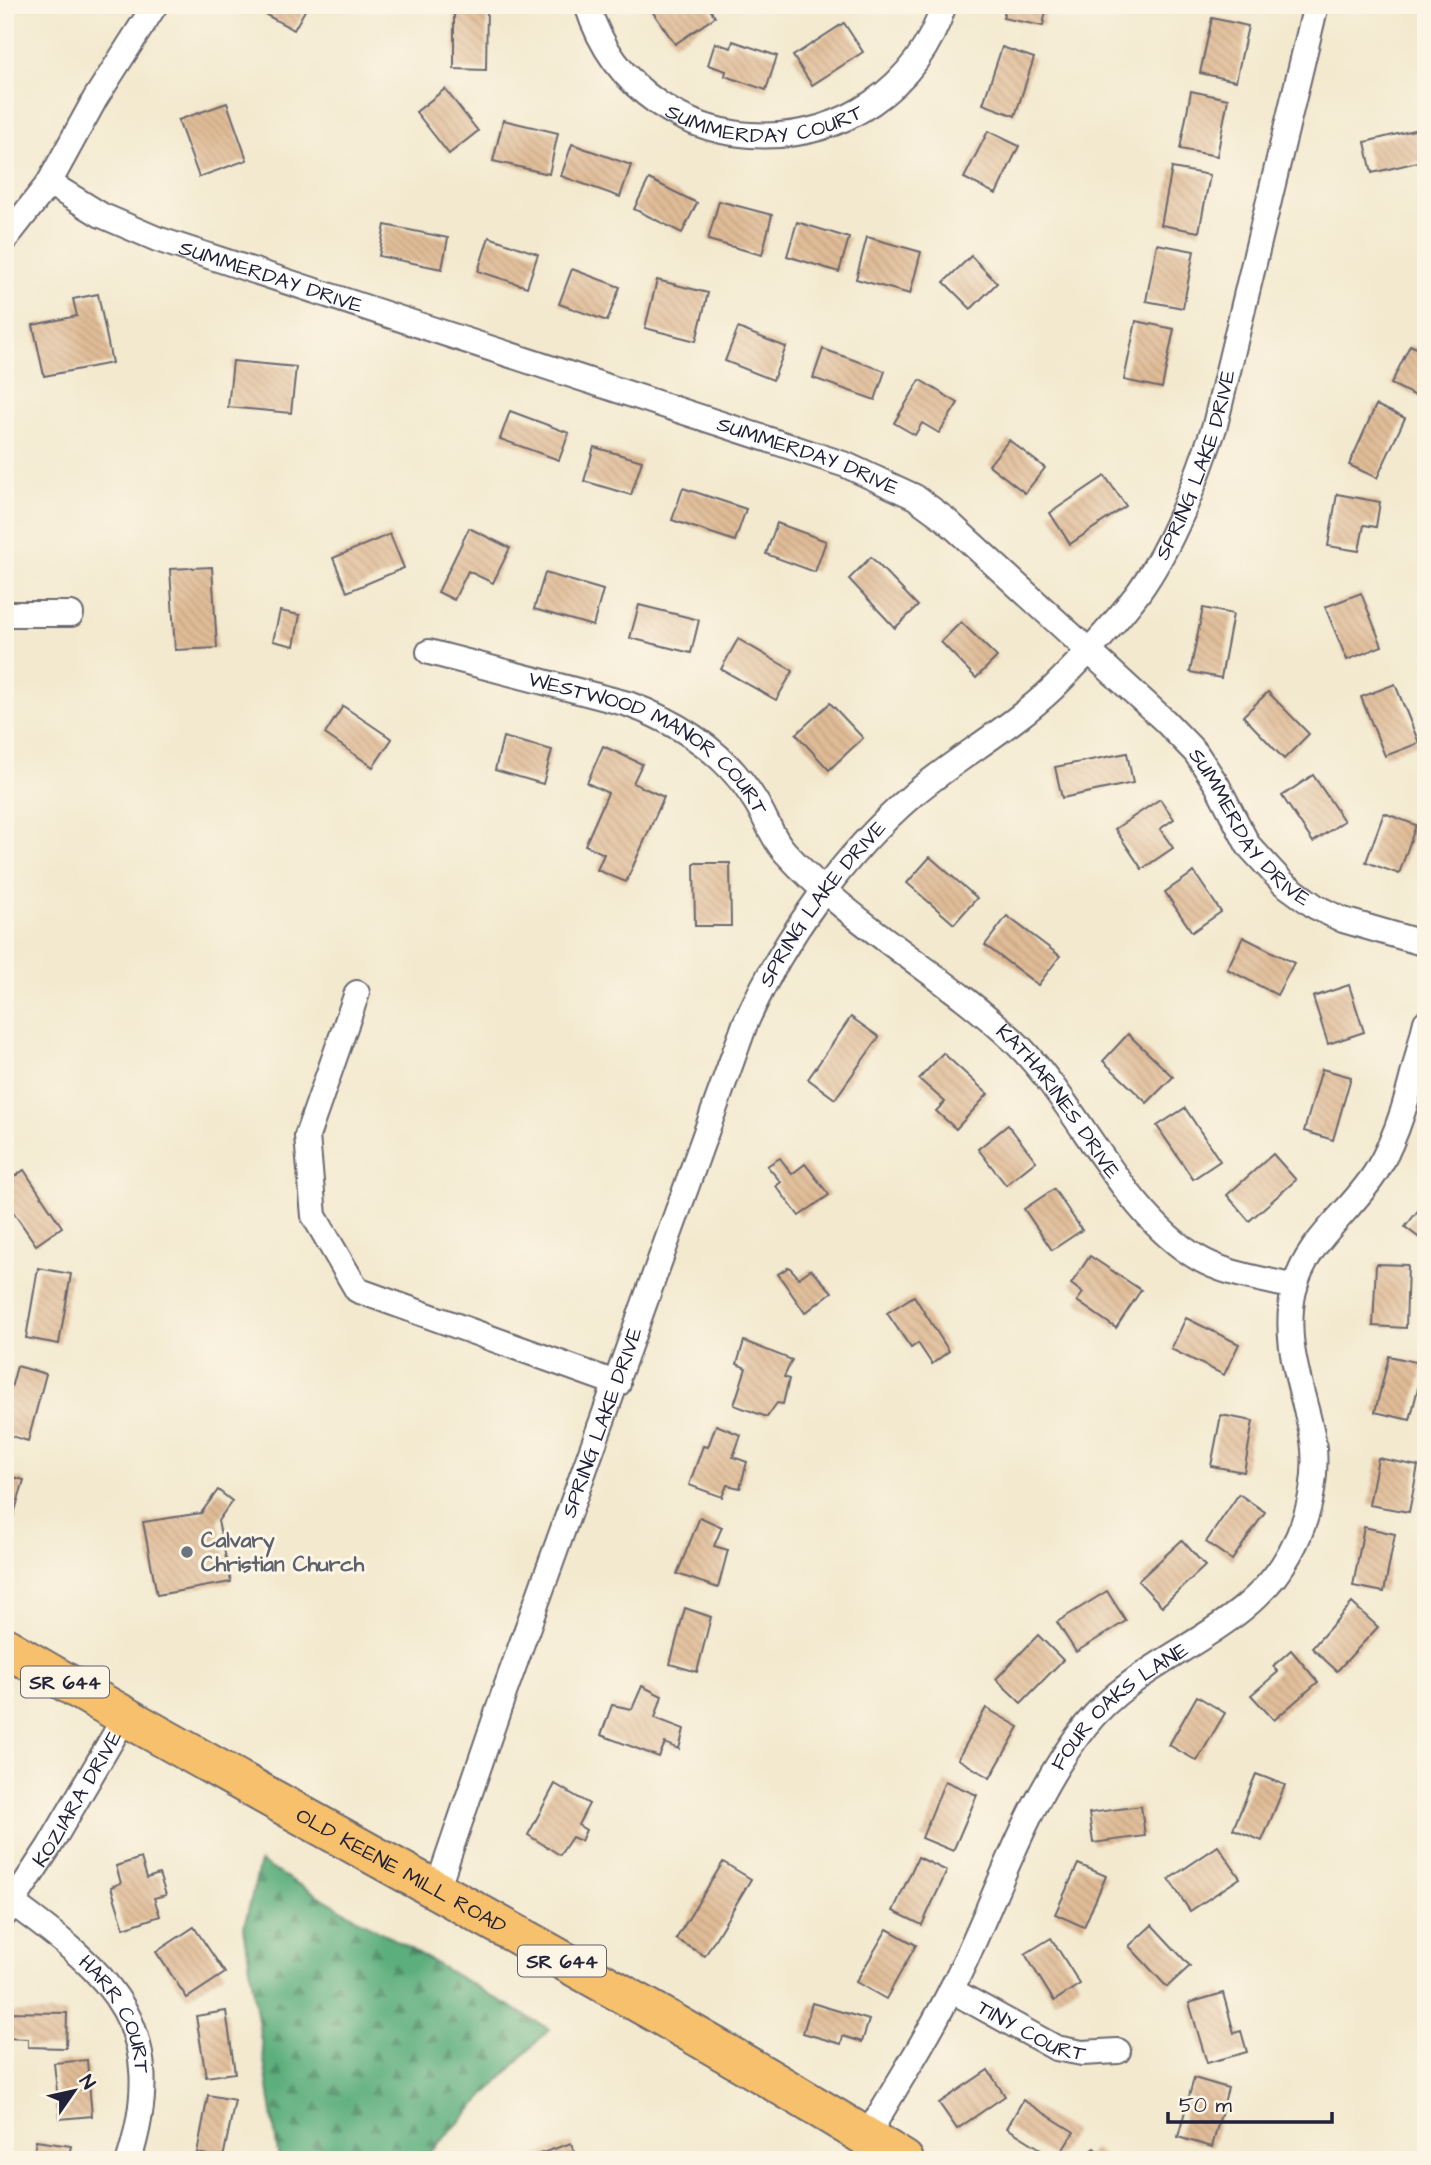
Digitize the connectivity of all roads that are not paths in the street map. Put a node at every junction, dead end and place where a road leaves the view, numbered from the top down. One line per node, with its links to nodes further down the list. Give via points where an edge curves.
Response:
1 (155, 5): 5 (street)
2 (587, 5): 3 (street, SUMMERDAY COURT, via 619,67 656,102 697,124 757,137 819,129 872,104 915,64)
3 (944, 5)
4 (1316, 5): 9 (street, SPRING LAKE DRIVE, via 1230,367 1198,477 1152,572)
5 (49, 183): 6 (street); 9 (street, SUMMERDAY DRIVE, via 101,215 157,239 881,479 945,519)
6 (5, 239)
7 (5, 614): 8 (street)
8 (71, 614)
9 (1088, 649): 11 (street, SPRING LAKE DRIVE, via 1052,689 910,797 854,855); 12 (street, SUMMERDAY DRIVE, via 1196,753 1248,845 1283,883 1343,920)
10 (429, 652): 11 (street, WESTWOOD MANOR COURT, via 628,704 681,727 735,774 756,801 783,851)
11 (827, 891): 15 (street, KATHARINES DRIVE, via 864,926 1015,1043 1161,1231 1200,1260); 16 (street, SPRING LAKE DRIVE, via 785,948 746,1024)
12 (1426, 944)
13 (357, 993): 16 (street, via 307,1136 314,1216 357,1290)
14 (1426, 1022): 15 (street, via 1394,1137 1376,1172 1318,1243)
15 (1295, 1287): 21 (street, FOUR OAKS LANE, via 1290,1341 1315,1457 1310,1499 1297,1539 1276,1575 1244,1609 1138,1676 1107,1701 1067,1749 1043,1790)
16 (618, 1384): 19 (street, SPRING LAKE DRIVE)
17 (5, 1647): 18 (main road, OLD KEENE MILL ROAD / SR 644)
18 (125, 1717): 19 (main road, OLD KEENE MILL ROAD / SR 644); 20 (street, KOZIARA DRIVE)
19 (437, 1889): 23 (main road, OLD KEENE MILL ROAD / SR 644)
20 (10, 1909): 24 (street, HARR COURT, via 91,1964 127,2015 139,2052 143,2091)
21 (951, 1990): 22 (street, TINY COURT, via 1056,2048 1082,2053); 23 (street, FOUR OAKS LANE)
22 (1118, 2051)
23 (867, 2136): 25 (main road, OLD KEENE MILL ROAD / SR 644)
24 (129, 2160)
25 (904, 2160)

